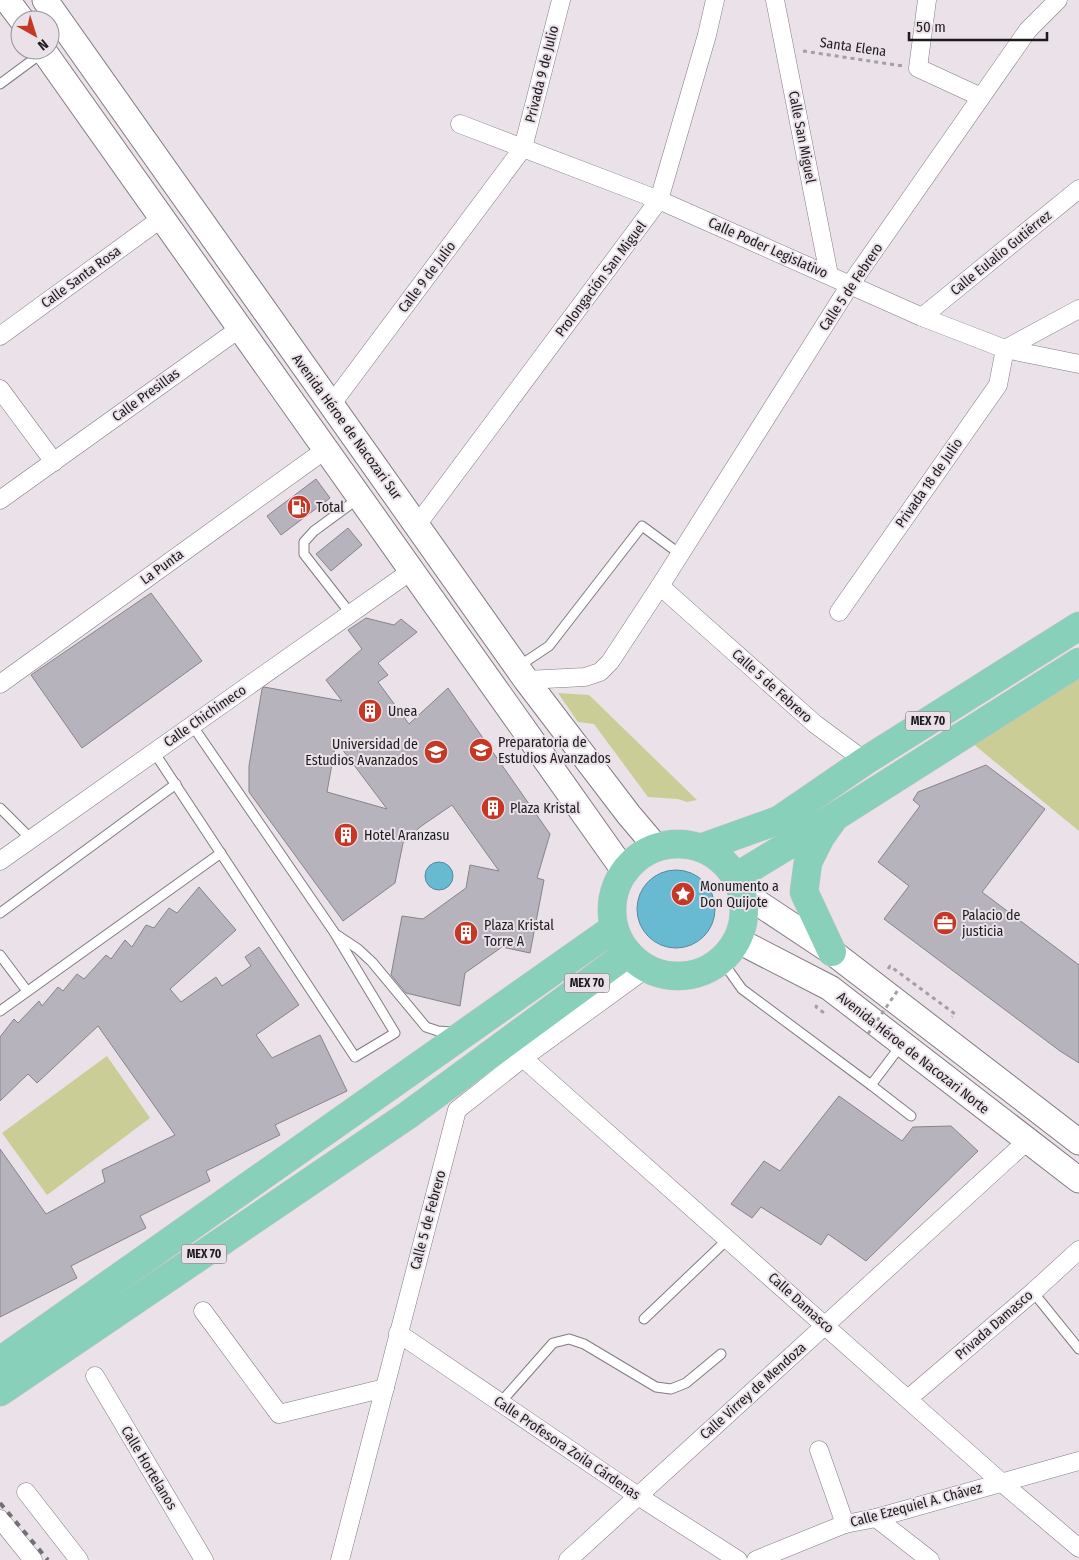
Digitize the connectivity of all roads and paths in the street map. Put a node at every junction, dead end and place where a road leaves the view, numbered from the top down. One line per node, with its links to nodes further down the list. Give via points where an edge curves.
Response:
1 (45, 0): 27 (main road, Avenida Héroe de Nacozari Sur)
2 (561, 0): 14 (street, Privada 9 de Julio)
3 (715, 0): 16 (street, Prolongación San Miguel)
4 (775, 0): 7 (street, Calle San Miguel)
5 (927, 0): 10 (street)
6 (1058, 0): 12 (street, Calle 5 de Febrero, via 1028,30)
7 (785, 48): 10 (path, Santa Elena); 18 (street, Calle San Miguel)
8 (32, 60): 11 (lane)
9 (50, 60): 17 (main road)
10 (918, 68): 12 (street)
11 (0, 84)
12 (981, 97): 19 (street, Calle 5 de Febrero)
13 (460, 124): 14 (street, Calle Poder Legislativo)
14 (523, 148): 16 (street, Calle Poder Legislativo); 27 (street, Calle 9 de Julio)
15 (1079, 189): 21 (street, Calle Eulalio Gutiérrez)
16 (659, 200): 18 (street, Calle Poder Legislativo); 32 (street, Prolongación San Miguel)
17 (162, 218): 22 (main road); 23 (street, Calle Santa Rosa)
18 (829, 275): 19 (street, Calle Poder Legislativo)
19 (850, 285): 21 (street, Calle Poder Legislativo); 33 (street, Calle 5 de Febrero)
20 (1079, 309): 24 (street)
21 (922, 317): 24 (street, Calle Poder Legislativo)
22 (239, 329): 28 (main road); 29 (street, Calle Presillas)
23 (0, 336)
24 (1005, 349): 25 (street, Calle Poder Legislativo); 36 (street, Privada 18 de Julio, via 998,384)
25 (1079, 364)
26 (0, 390): 29 (street)
27 (331, 406): 32 (main road, Avenida Héroe de Nacozari Sur)
28 (325, 450): 30 (main road); 41 (street, La Punta)
29 (54, 462): 31 (street, Calle Presillas)
30 (359, 498): 34 (main road); 37 (lane, via 304,542 304,554)
31 (0, 500)
32 (417, 525): 40 (main road, Avenida Héroe de Nacozari Sur)
33 (680, 554): 35 (street, Calle 5 de Febrero); 40 (lane, via 642,526 549,646)
34 (411, 570): 37 (street, Calle Chichimeco); 53 (main road)
35 (660, 586): 40 (street, Calle 5 de Febrero, via 600,672 585,677); 44 (street, Calle 5 de Febrero, via 815,724)
36 (839, 612)
37 (350, 613): 42 (street, Calle Chichimeco)
38 (1079, 626): 44 (main road, MEX 70)
39 (1079, 662): 47 (main road, MEX 70)
40 (521, 673): 49 (main road, Avenida Héroe de Nacozari Sur)
41 (0, 684)
42 (192, 725): 43 (street, Calle Chichimeco); 57 (lane)
43 (154, 752): 45 (lane); 48 (street, Calle Chichimeco)
44 (865, 761): 50 (main road, MEX 70, via 779,820)
45 (176, 784): 51 (lane); 55 (lane)
46 (0, 808): 48 (lane)
47 (836, 816): 54 (main road, MEX 70); 59 (main road, via 808,862 804,892)
48 (31, 839): 52 (street, Calle Chichimeco)
49 (658, 848): 50 (main road, MEX 70, via 678,844); 53 (main road, MEX 70, via 637,858)
50 (701, 848): 54 (main road, MEX 70, via 719,858)
51 (221, 854): 57 (lane, via 355,1058 395,1034); 63 (lane)
52 (0, 861)
53 (625, 872): 56 (main road, MEX 70, via 614,895)
54 (739, 885): 58 (main road, via 745,914); 59 (main road)
55 (0, 913)
56 (614, 928): 61 (main road, MEX 70, via 624,949); 65 (main road, MEX 70)
57 (334, 932): 65 (lane, via 372,962 426,1027)
58 (729, 950): 61 (main road, via 699,973 670,976); 67 (main road, Avenida Héroe de Nacozari Norte, via 830,988); 69 (lane, via 742,989)
59 (832, 952): 72 (main road)
60 (0, 955): 63 (lane)
61 (638, 960): 68 (street, Calle 5 de Febrero); 86 (main road, MEX 70)
62 (900, 987): 66 (path, bridge)
63 (27, 991): 64 (lane)
64 (0, 1010)
65 (466, 1033): 83 (main road, MEX 70)
66 (868, 1034)
67 (902, 1044): 69 (lane); 71 (main road, Avenida Héroe de Nacozari Norte)
68 (524, 1058): 74 (street, Calle Damasco); 80 (street, Calle 5 de Febrero, via 457,1110)
69 (871, 1085): 70 (lane)
70 (911, 1116)
71 (1027, 1141): 73 (main road, Avenida Héroe de Nacozari Norte); 79 (street, Calle Virrey de Mendoza)
72 (1079, 1142)
73 (1079, 1180)
74 (729, 1238): 78 (lane); 79 (street, Calle Damasco)
75 (1079, 1250): 76 (street, Privada Damasco)
76 (1033, 1292): 81 (lane); 87 (street, Privada Damasco)
77 (203, 1311): 85 (street, via 279,1414)
78 (644, 1319)
79 (826, 1325): 87 (street, Calle Damasco); 93 (street, Calle Virrey de Mendoza)
80 (398, 1333): 85 (street, Calle 5 de Febrero); 88 (street, Calle Profesora Zoila Cárdenas)
81 (1079, 1349)
82 (721, 1354): 88 (lane, via 686,1383 671,1389 656,1387 584,1344 569,1339 553,1343)
83 (0, 1362)
84 (95, 1376): 100 (street, Calle Hortelanos)
85 (385, 1388): 101 (street, Calle 5 de Febrero)
86 (0, 1392)
87 (909, 1398): 91 (street, Calle Damasco)
88 (501, 1402): 93 (street, Calle Profesora Zoila Cárdenas)
89 (819, 1450): 96 (street)
90 (1079, 1461): 91 (street, Calle Ezequiel A. Chávez)
91 (1001, 1482): 94 (street, Calle Ezequiel A. Chávez); 97 (street, Calle Damasco)
92 (26, 1492): 99 (street)
93 (638, 1496): 102 (street, Calle Virrey de Mendoza); 103 (street, Calle Profesora Zoila Cárdenas)
94 (876, 1518): 96 (street, Calle Ezequiel A. Chávez); 105 (street)
95 (0, 1519): 98 (street)
96 (845, 1524): 104 (street, Calle Ezequiel A. Chávez)
97 (1079, 1548)
98 (33, 1560)
99 (79, 1560)
100 (204, 1560)
101 (340, 1560)
102 (568, 1560)
103 (738, 1560)
104 (756, 1560)
105 (930, 1560)

